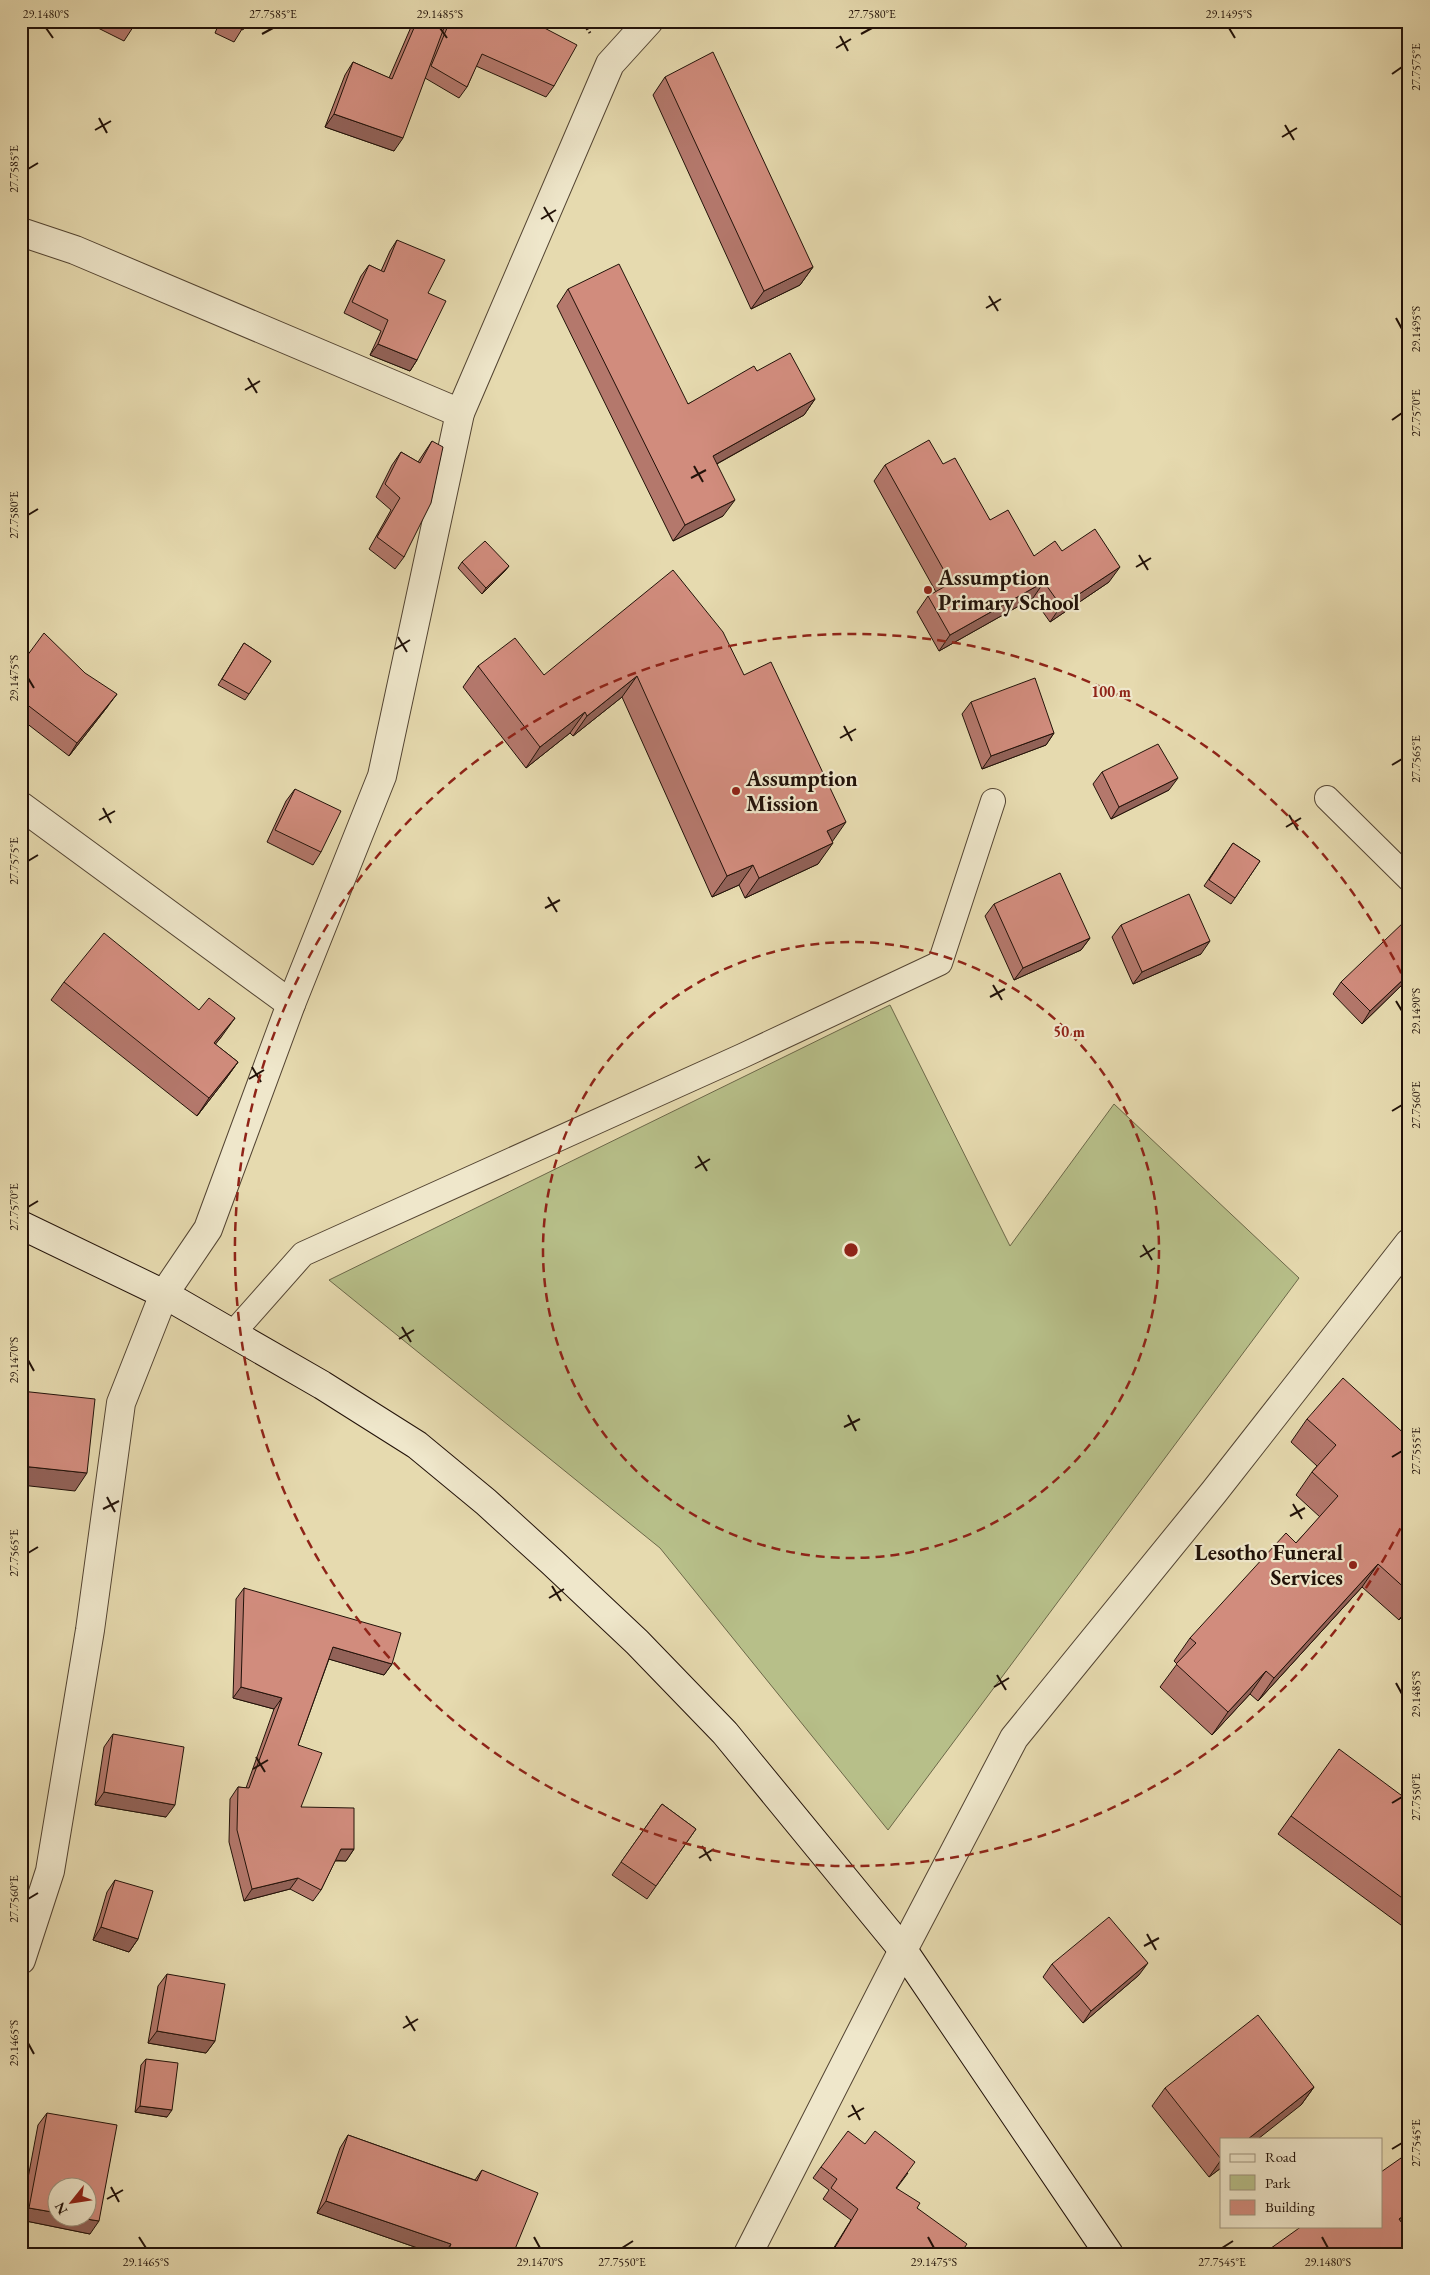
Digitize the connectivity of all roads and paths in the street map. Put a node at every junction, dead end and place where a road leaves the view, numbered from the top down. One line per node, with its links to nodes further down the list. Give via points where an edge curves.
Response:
1 (648, 21): 3 (street, via 610,64)
2 (21, 232): 3 (street, via 75,250)
3 (460, 413): 8 (street, via 382,776)
4 (1327, 798): 7 (lane)
5 (993, 801): 12 (lane, via 940,963 303,1254)
6 (21, 806): 8 (street)
7 (1409, 879)
8 (291, 1004): 11 (street, via 208,1229)
9 (21, 1225): 11 (street)
10 (1409, 1243): 13 (street, via 1214,1492 1014,1738)
11 (164, 1294): 12 (street); 14 (street, via 121,1403 90,1630 50,1871)
12 (233, 1333): 13 (street, via 417,1445 552,1562 637,1642 725,1734)
13 (902, 1950): 15 (street); 16 (street)
14 (21, 1960)
15 (748, 2254)
16 (1109, 2254)

